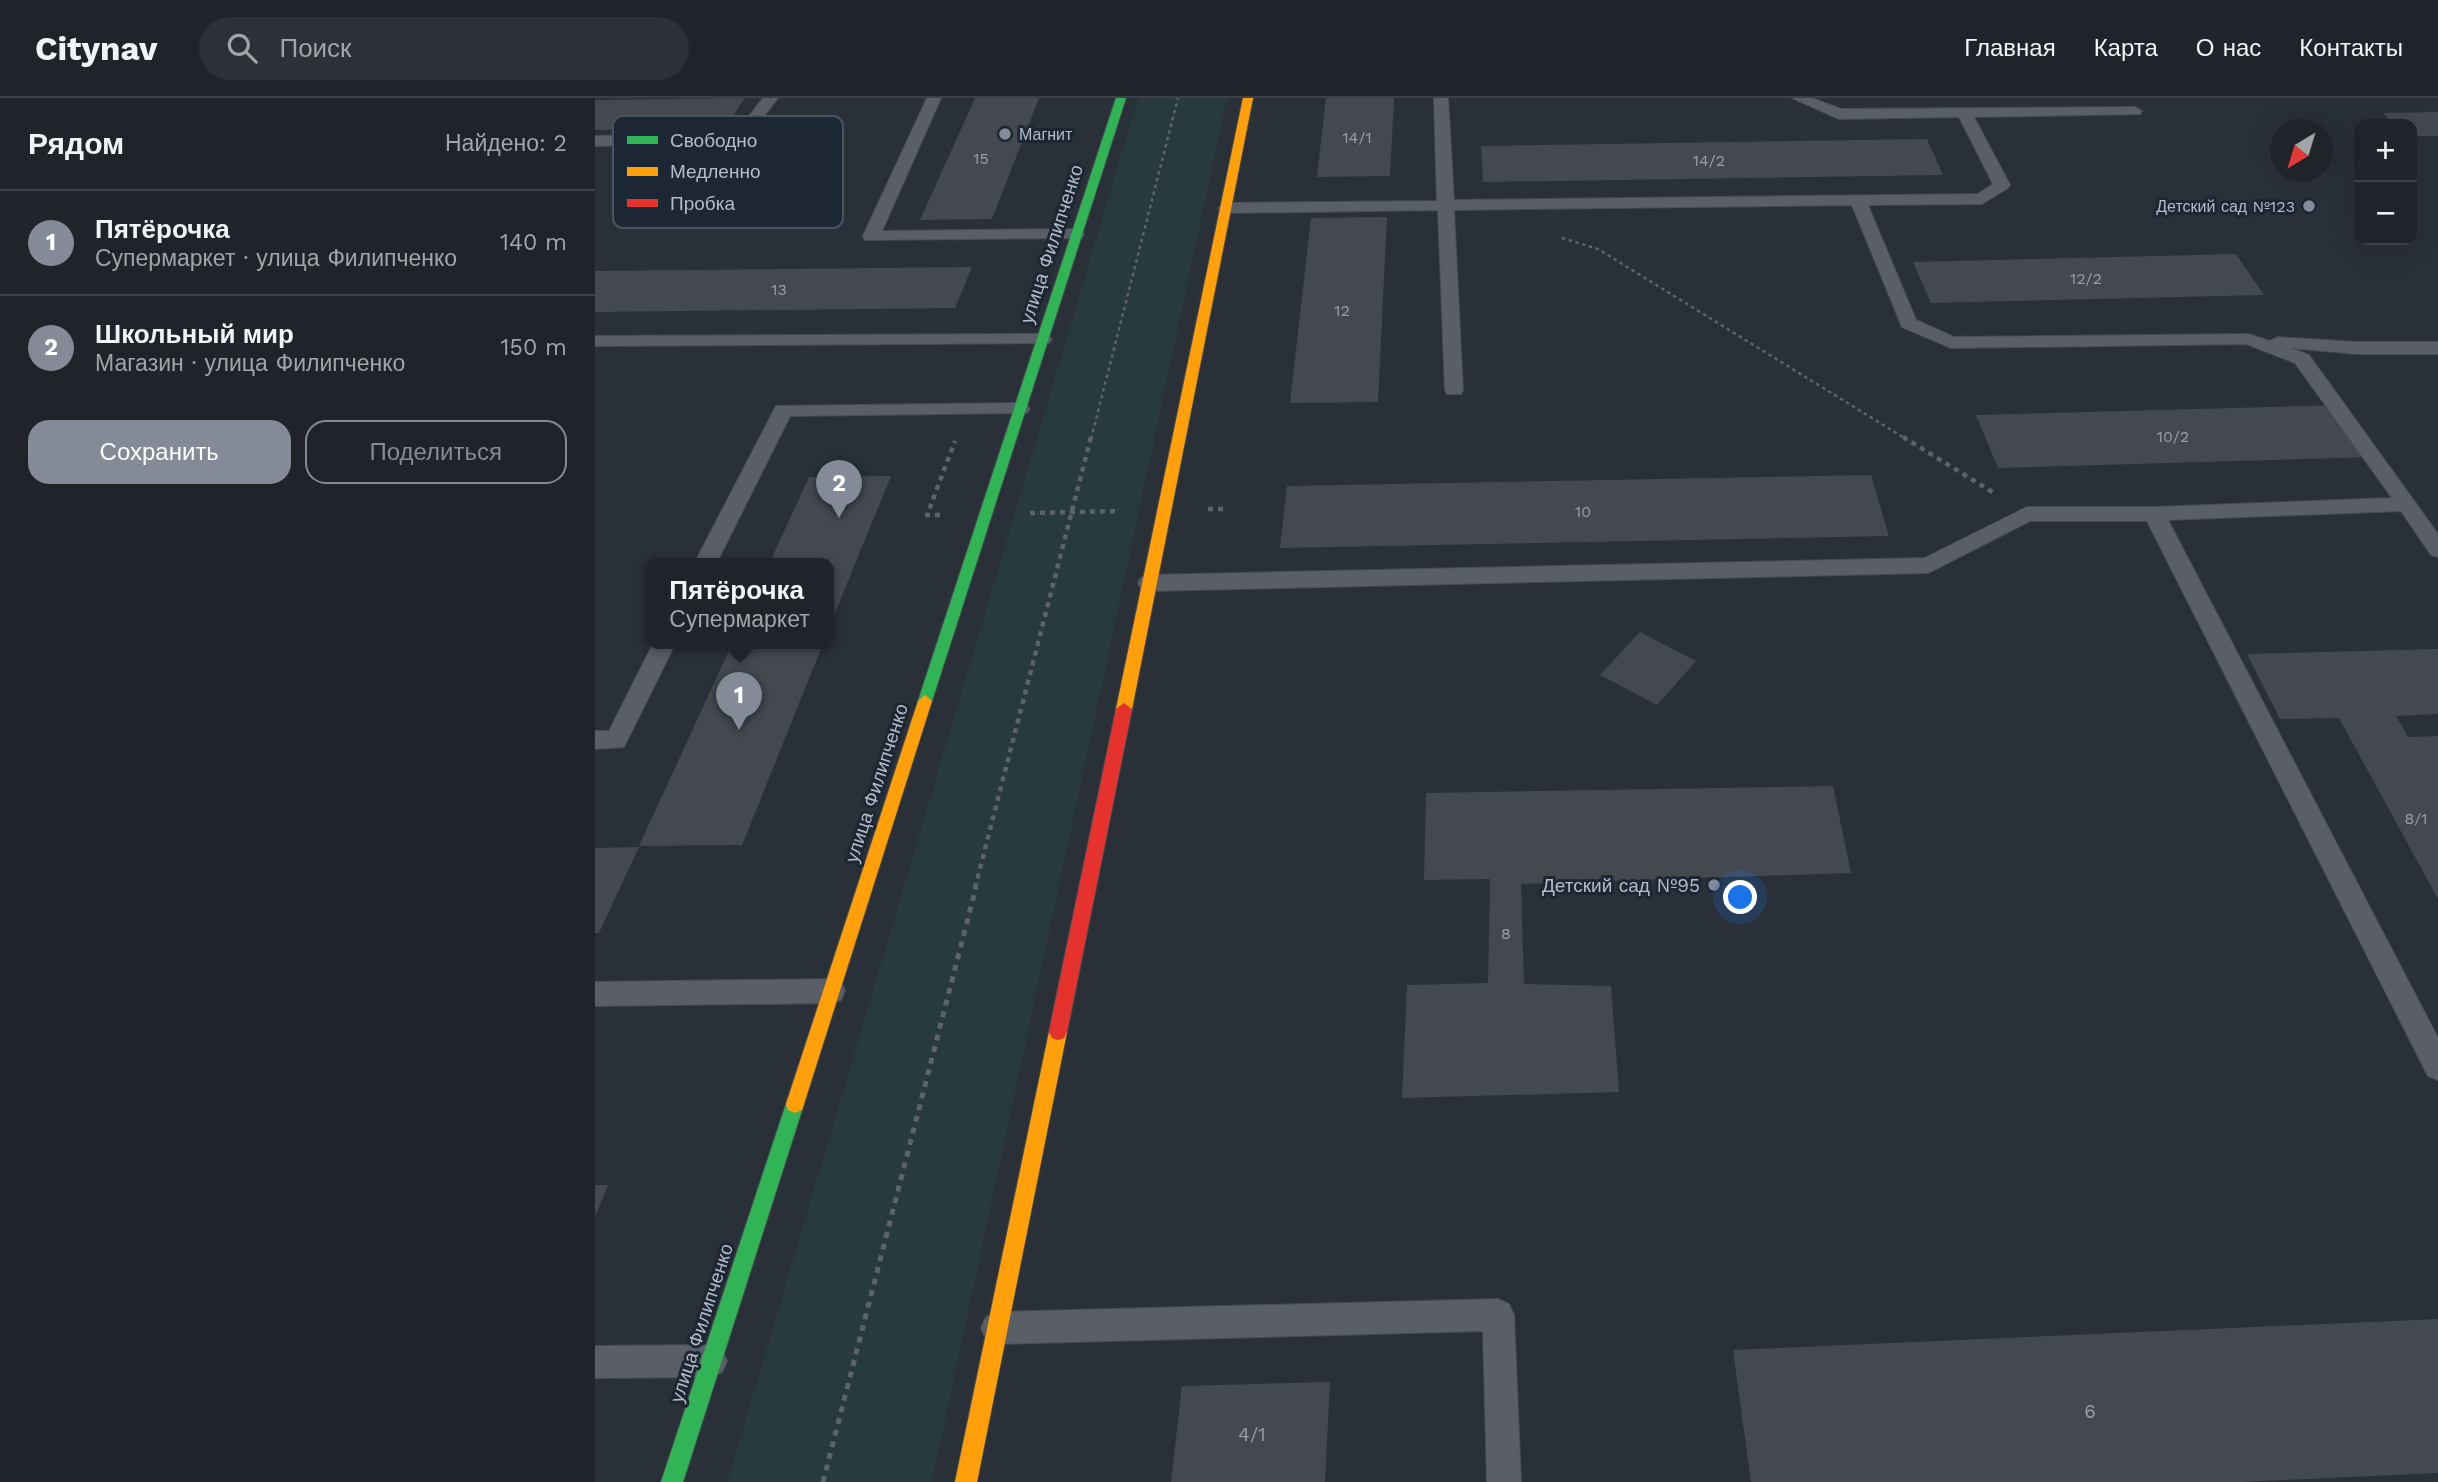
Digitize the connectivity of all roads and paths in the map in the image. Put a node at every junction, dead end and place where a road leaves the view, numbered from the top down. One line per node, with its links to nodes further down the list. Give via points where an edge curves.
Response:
1 (771, 98): 10 (lane)
2 (934, 98): 16 (lane, via 871,236)
3 (1121, 98): 16 (street, улица Филипченко)
4 (1178, 98): 28 (path)
5 (1248, 98): 15 (street)
6 (1441, 98): 14 (lane)
7 (1799, 98): 9 (lane, via 1839,114)
8 (2135, 111): 9 (lane)
9 (1964, 113): 13 (lane, via 2002,185 1982,199)
10 (757, 116)
11 (595, 141): 12 (lane)
12 (613, 141)
13 (1858, 200): 14 (lane); 19 (lane, via 1907,323 1951,343)
14 (1445, 204): 15 (lane); 22 (lane)
15 (1226, 208): 27 (street)
16 (1076, 234): 18 (street, улица Филипченко)
17 (1560, 238): 30 (path, via 1598,249)
18 (1043, 339): 20 (lane); 24 (street, улица Филипченко)
19 (2248, 339): 21 (lane, via 2357,348); 25 (lane, via 2302,359)
20 (595, 341)
21 (2438, 348)
22 (1454, 390)
23 (967, 410): 24 (lane); 29 (path, via 927,515); 33 (lane, via 783,410)
24 (1020, 410): 29 (street, улица Филипченко)
25 (2407, 504): 31 (lane); 32 (lane)
26 (1228, 509): 27 (path)
27 (1164, 510): 28 (path); 34 (street)
28 (1072, 512): 29 (path); 44 (path)
29 (986, 514): 37 (street, улица Филипченко)
30 (2027, 514): 31 (lane); 34 (lane, via 1928,565)
31 (2154, 514): 39 (lane)
32 (2438, 550)
33 (708, 558)
34 (1149, 583): 40 (street)
35 (662, 649): 36 (lane, via 616,740)
36 (595, 740)
37 (831, 991): 38 (lane); 41 (street, улица Филипченко)
38 (595, 994)
39 (2438, 1067)
40 (997, 1328): 45 (street); 46 (lane, via 1498,1315)
41 (711, 1361): 42 (lane); 43 (street, улица Филипченко)
42 (595, 1362)
43 (672, 1482)
44 (823, 1482)
45 (966, 1482)
46 (1504, 1482)

